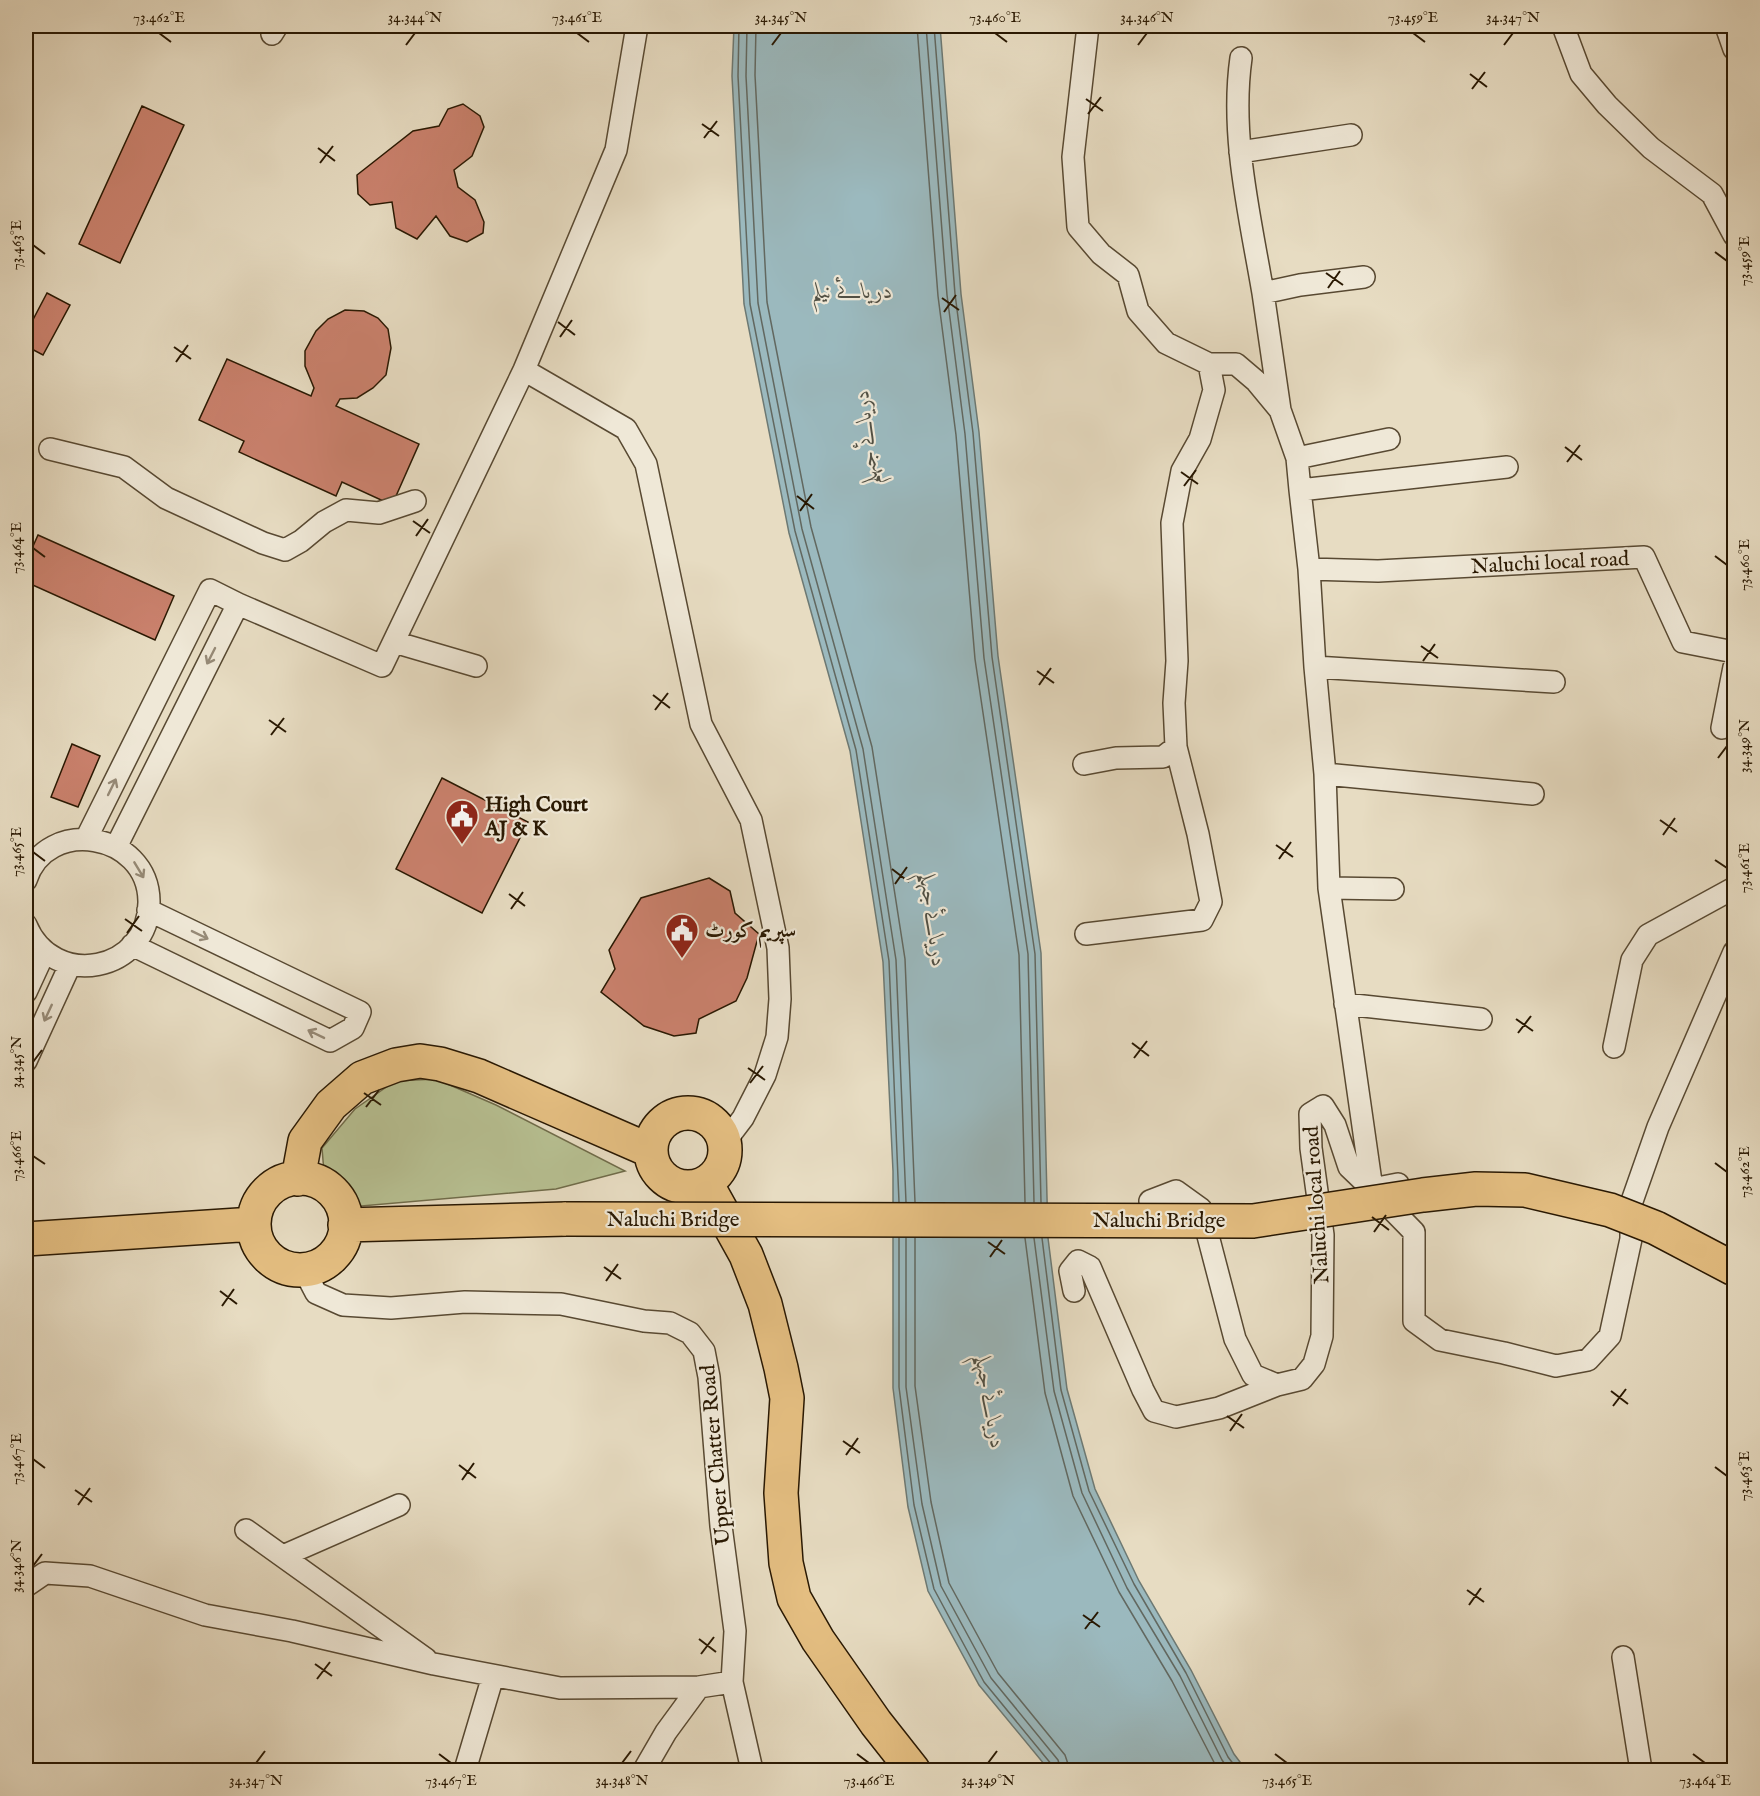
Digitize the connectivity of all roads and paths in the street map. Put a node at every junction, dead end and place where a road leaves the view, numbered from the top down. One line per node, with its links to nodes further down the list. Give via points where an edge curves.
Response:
1 (638, 26): 13 (street, via 616,150)
2 (1088, 26): 12 (street, via 1073,157 1078,227 1101,254 1128,275 1138,311 1166,343)
3 (1563, 26): 9 (street, via 1581,74 1652,148 1712,194)
4 (1726, 26): 5 (street)
5 (1734, 49)
6 (1241, 58): 8 (street, via 1236,88)
7 (1351, 135): 8 (street)
8 (1240, 152): 11 (street)
9 (1734, 235)
10 (1364, 277): 11 (street)
11 (1263, 293): 14 (street)
12 (1209, 364): 14 (street, via 1236,364); 30 (street, via 1214,390 1200,439 1182,471 1172,523)
13 (524, 370): 23 (street); 53 (street, via 626,429 646,464 701,724 751,819 778,948 777,1037 765,1074 743,1118)
14 (1280, 410): 17 (street)
15 (1389, 439): 17 (street)
16 (50, 448): 20 (street, via 124,467 166,498 285,550 346,510 379,513)
17 (1297, 458): 19 (street)
18 (1507, 466): 19 (street)
19 (1300, 490): 21 (street)
20 (415, 501)
21 (1309, 569): 24 (street, Naluchi local road, via 1378,571 1644,557 1683,642); 26 (street)
22 (237, 604): 23 (street, via 382,666); 34 (street, one-way to 22, via 210,590); 35 (street, one-way to 35)
23 (394, 642): 25 (street)
24 (1734, 652)
25 (476, 666)
26 (1316, 667): 28 (street); 32 (street)
27 (1734, 668): 29 (street)
28 (1554, 682)
29 (1722, 728)
30 (1176, 747): 31 (street, via 1162,757 1116,758); 43 (street, via 1211,902 1202,920)
31 (1084, 764)
32 (1325, 774): 33 (street); 38 (street)
33 (1533, 794)
34 (86, 839): 35 (street); 36 (street, via 75,839)
35 (117, 847): 41 (street, one-way to 41, via 133,860 144,878)
36 (32, 856): 37 (street)
37 (26, 880)
38 (1329, 888): 40 (street); 49 (street)
39 (1734, 888): 51 (street, via 1648,934 1632,960)
40 (1393, 889)
41 (148, 910): 44 (street); 44 (street, one-way to 44, via 360,1012 354,1028 330,1041)
42 (26, 925): 46 (street, via 30,937)
43 (1086, 934)
44 (132, 945): 47 (street, via 104,964)
45 (1734, 952): 59 (street, via 1658,1127)
46 (44, 953): 47 (street); 48 (street)
47 (70, 964): 52 (street, one-way to 52)
48 (26, 992)
49 (1345, 1004): 50 (street); 57 (street)
50 (1481, 1019)
51 (1614, 1047)
52 (26, 1060)
53 (724, 1143): 54 (highway, via 713,1123 703,1116 680,1114 659,1127); 56 (highway, via 722,1166)
54 (651, 1151): 55 (highway, via 479,1076 420,1061 362,1078 331,1105 305,1141); 56 (highway, via 653,1164 669,1182 681,1187)
55 (298, 1179): 60 (highway, via 289,1179 264,1196 256,1209); 61 (highway, via 318,1182 331,1190 340,1202)
56 (706, 1183): 79 (highway, via 746,1255 765,1304 781,1368 787,1398 782,1504 786,1563 794,1598 818,1640)
57 (1372, 1189): 59 (street, via 1424,1179 1499,1173 1580,1186); 59 (street, via 1414,1232 1414,1321 1440,1340 1556,1366 1588,1360 1610,1336 1631,1239); 66 (street, Naluchi local road, via 1349,1167 1335,1125 1323,1106 1310,1114 1323,1235 1322,1336 1314,1364 1302,1379)
58 (1150, 1201): 66 (street, via 1176,1191 1201,1209 1235,1339 1253,1375)
59 (1631, 1204)
60 (254, 1224): 62 (highway); 64 (highway, via 256,1239 274,1263)
61 (345, 1225): 63 (highway, Naluchi Bridge, bridge, via 566,1219 1253,1221 1423,1195 1476,1189 1525,1190 1610,1210 1656,1228); 64 (highway, via 340,1246 331,1258)
62 (26, 1239)
63 (1734, 1269)
64 (304, 1270): 74 (street, Upper Chatter Road, via 316,1293 344,1305 391,1308 465,1302 561,1304 670,1323 690,1333 704,1351 709,1377 720,1526 735,1631)
65 (1074, 1291): 66 (street, Naluchi local road, via 1070,1271 1078,1261 1090,1267 1154,1411 1176,1417 1219,1408)
66 (1277, 1385)
67 (399, 1505): 69 (street)
68 (246, 1530): 69 (street)
69 (283, 1556): 72 (street)
70 (27, 1584): 72 (street, via 45,1573 90,1576 205,1615)
71 (1623, 1657): 80 (street)
72 (434, 1665): 73 (street)
73 (493, 1676): 75 (street, via 560,1688); 76 (street)
74 (732, 1682): 75 (street); 78 (street, Upper Chatter Road)
75 (699, 1686): 77 (street)
76 (465, 1770)
77 (644, 1770)
78 (752, 1770)
79 (913, 1770)
80 (1641, 1770)

